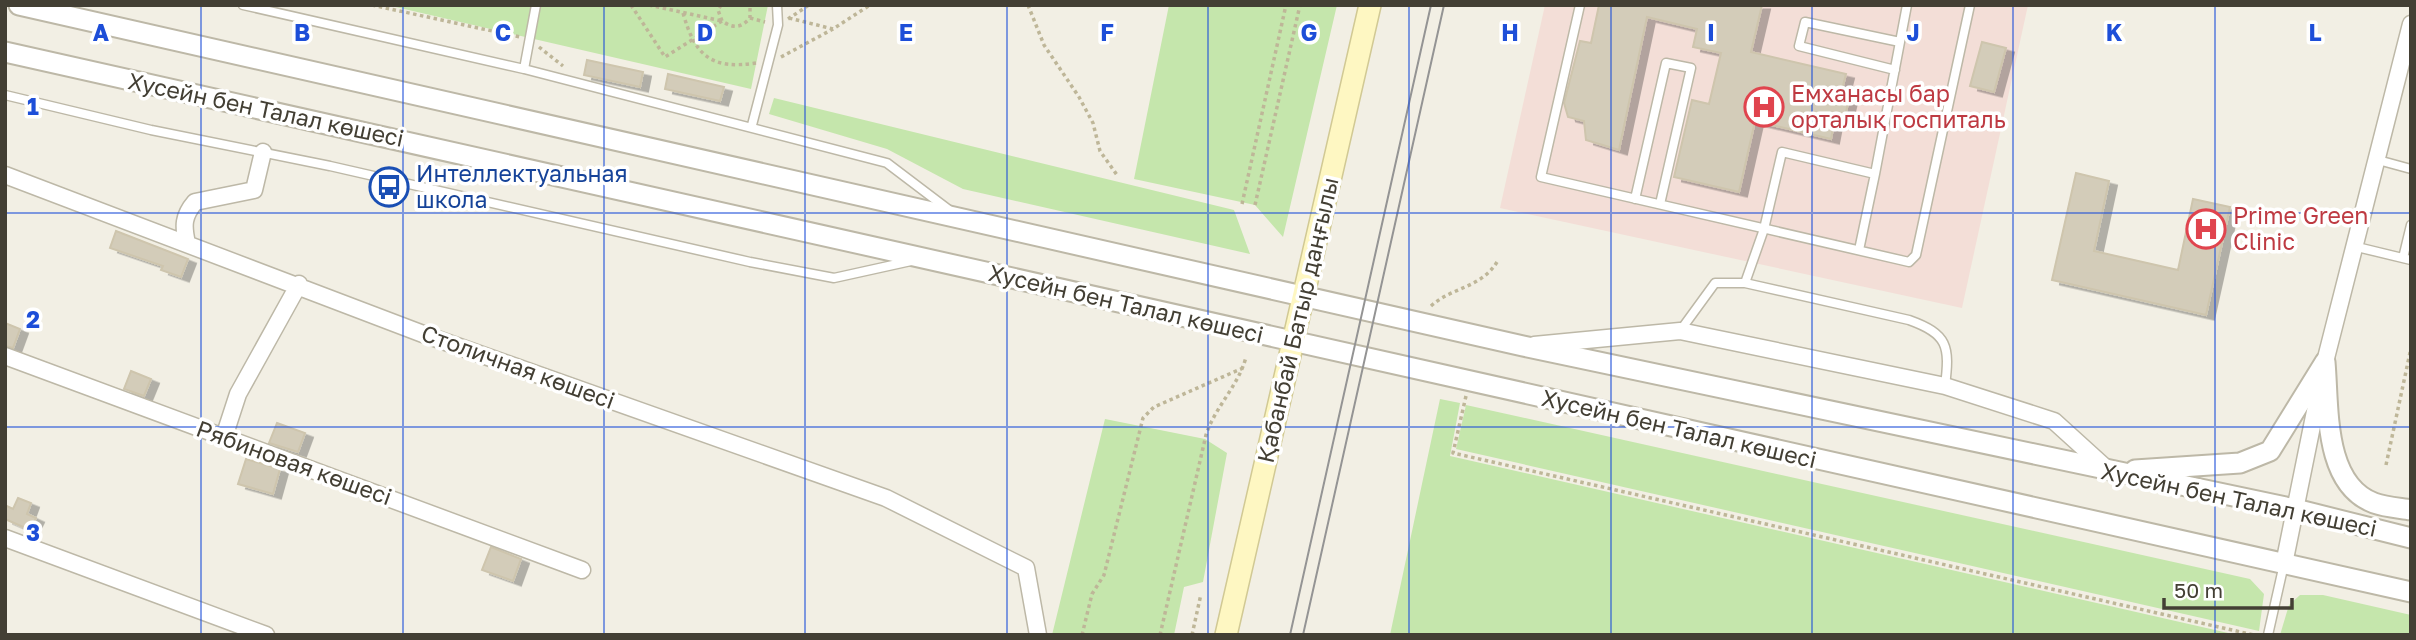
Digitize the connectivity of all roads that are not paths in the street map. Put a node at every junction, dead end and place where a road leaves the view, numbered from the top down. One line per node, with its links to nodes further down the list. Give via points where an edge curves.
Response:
1 (19, 5): 24 (street, Хусейн бен Талал көшесі)
2 (243, 5): 13 (lane)
3 (536, 5): 13 (lane)
4 (777, 5): 16 (lane, via 778,25)
5 (1370, 5): 34 (main road, Қабанбай Батыр даңғылы)
6 (1580, 5): 22 (lane, via 1541,177)
7 (1907, 5): 10 (lane)
8 (1970, 5): 29 (lane, via 1916,255 1909,262)
9 (2411, 24): 12 (street)
10 (1900, 42): 14 (lane); 14 (lane, via 1805,22 1799,46)
11 (5, 52): 30 (street, Хусейн бен Талал көшесі)
12 (2407, 62): 18 (street)
13 (524, 69): 16 (lane)
14 (1895, 70): 20 (lane)
15 (5, 95): 17 (lane)
16 (752, 125): 24 (lane, via 887,163)
17 (263, 152): 27 (street, via 254,190 195,202 183,226); 30 (lane, via 834,278)
18 (2378, 160): 19 (lane); 28 (street)
19 (2411, 169)
20 (1875, 174): 26 (lane, via 1782,152); 29 (lane)
21 (5, 175): 27 (street, Столичная көшесі)
22 (1635, 199): 23 (lane); 23 (lane, via 1666,63 1691,68)
23 (1660, 204): 26 (lane)
24 (960, 219): 34 (street, Хусейн бен Талал көшесі)
25 (2411, 225): 31 (lane)
26 (1764, 229): 29 (lane); 32 (lane)
27 (187, 243): 33 (street, Столичная көшесі)
28 (2357, 247): 31 (lane); 39 (street)
29 (1859, 250)
30 (923, 258): 36 (street, Хусейн бен Талал көшесі)
31 (2407, 259)
32 (1745, 283): 35 (lane, via 1715,283); 40 (lane, via 1932,328 1945,347)
33 (299, 284): 41 (street, via 238,394); 51 (street, Столичная көшесі, via 423,334 886,498 1026,568)
34 (1304, 296): 36 (main road, Қабанбай Батыр даңғылы); 37 (street, Хусейн бен Талал көшесі)
35 (1680, 331): 37 (street); 40 (street)
36 (1292, 342): 47 (street, Хусейн бен Талал көшесі); 52 (main road, Қабанбай Батыр даңғылы)
37 (1523, 346): 42 (street, Хусейн бен Талал көшесі)
38 (5, 356): 41 (street, Рябиновая көшесі)
39 (2325, 362): 42 (street, via 2270,451 2240,463); 43 (street); 44 (street, via 2338,468 2352,488 2372,503)
40 (1945, 386): 42 (street, via 2054,421)
41 (224, 436): 48 (street, Рябиновая көшесі)
42 (2109, 472): 43 (street, Хусейн бен Талал көшесі)
43 (2295, 509): 46 (street, Хусейн бен Талал көшесі); 47 (street)
44 (2411, 510)
45 (5, 538): 50 (street)
46 (2411, 538)
47 (2284, 564): 49 (street, Хусейн бен Талал көшесі); 53 (lane)
48 (582, 570)
49 (2411, 592)
50 (266, 635)
51 (1038, 635)
52 (1226, 635)
53 (2268, 635)

